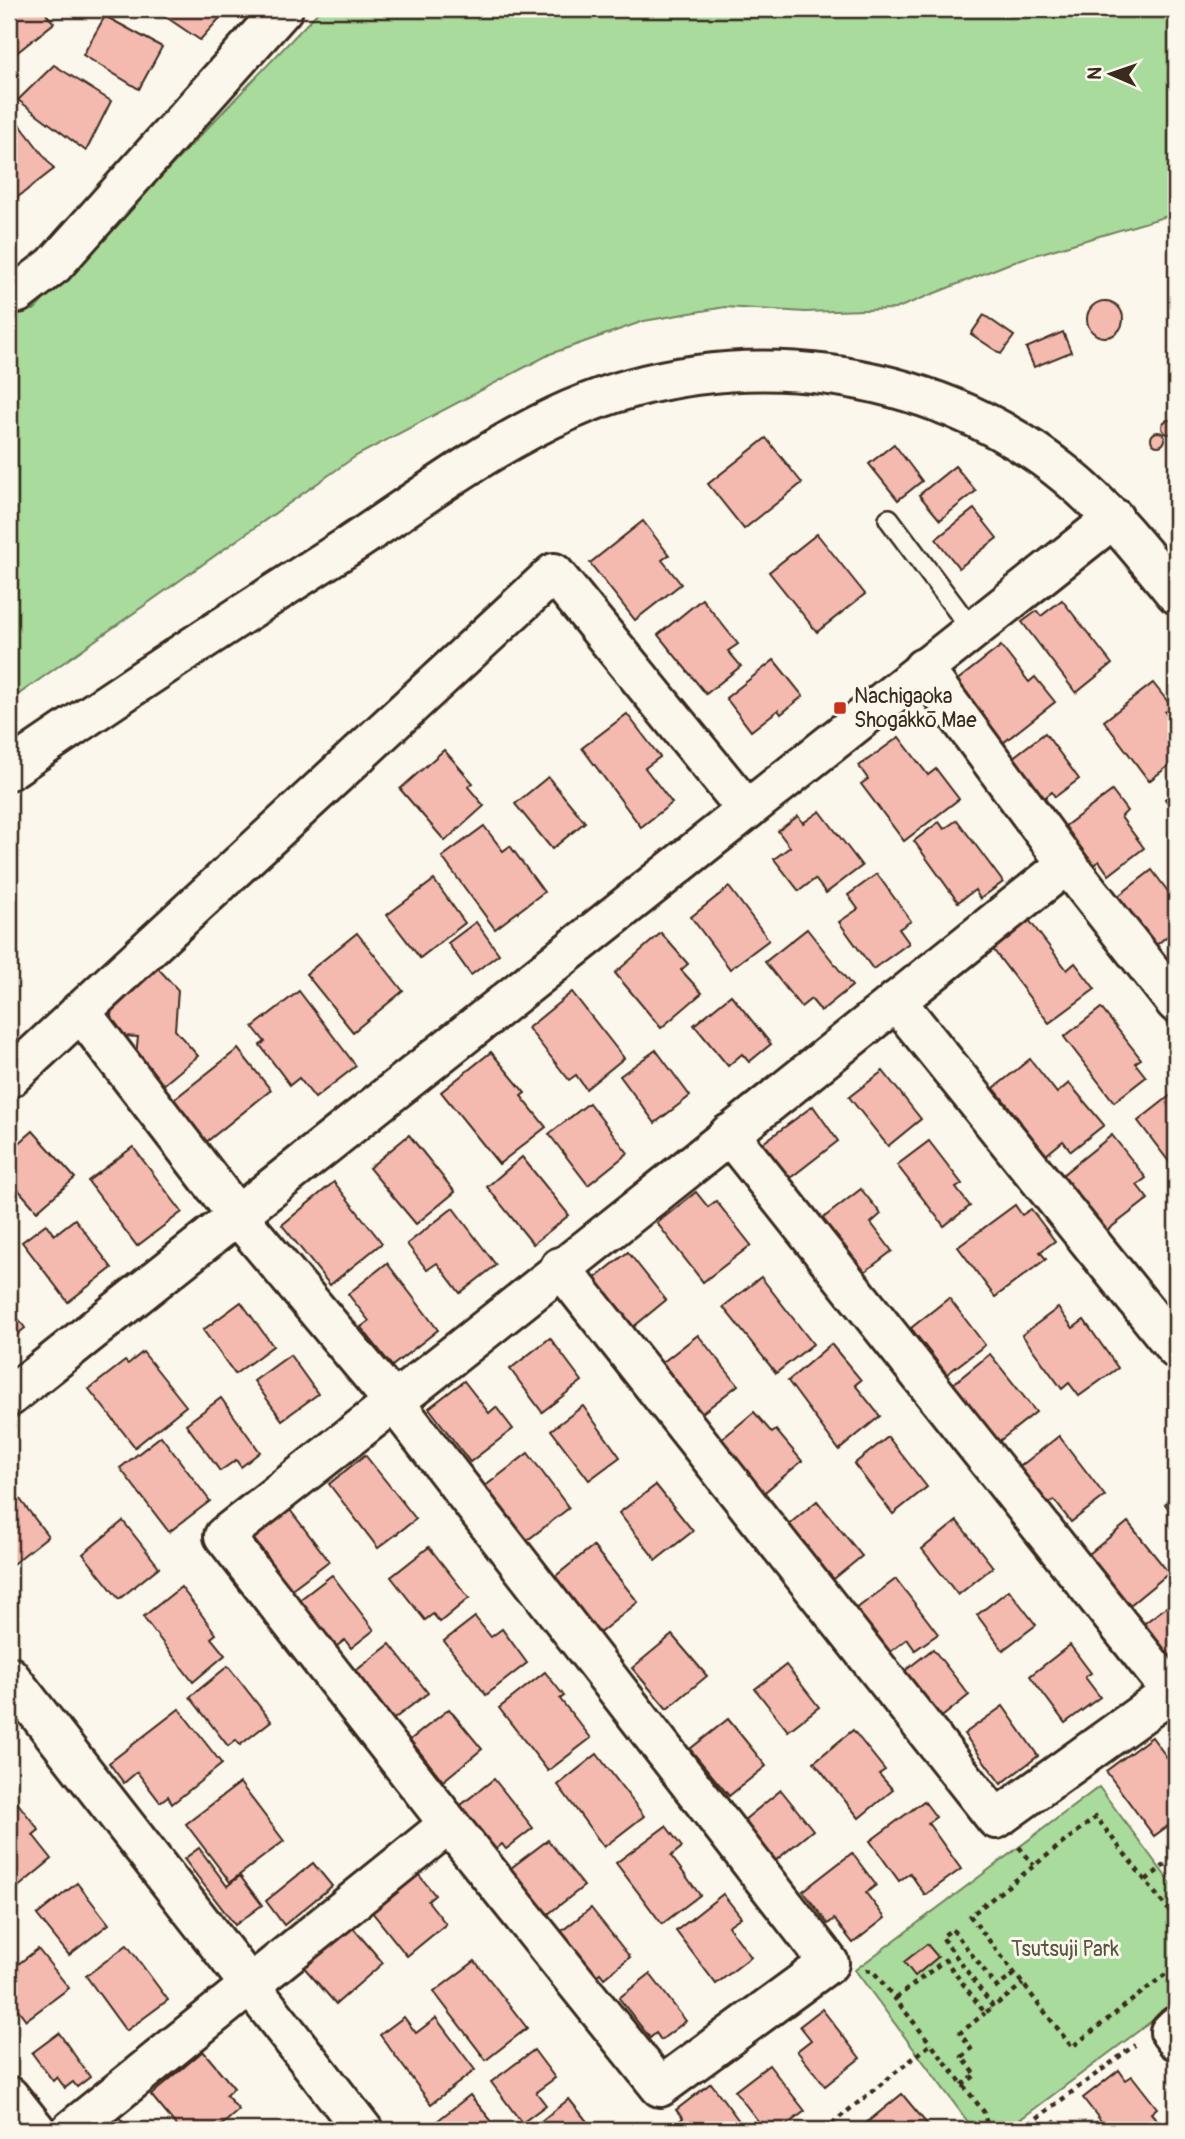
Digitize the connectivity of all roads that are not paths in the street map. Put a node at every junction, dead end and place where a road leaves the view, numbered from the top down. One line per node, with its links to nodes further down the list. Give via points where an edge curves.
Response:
1 (283, 9): 2 (street, via 54,265 18,293)
2 (9, 293)
3 (1114, 518): 5 (street); 6 (street); 8 (street, via 1064,473 1002,431 905,391 777,370 710,372 648,384 571,410 505,444)
4 (889, 519): 6 (lane)
5 (1176, 594)
6 (972, 630): 7 (street)
7 (923, 668): 9 (street); 10 (street)
8 (9, 770)
9 (747, 810): 13 (street, via 554,573); 16 (street)
10 (1067, 864): 11 (street); 12 (street)
11 (896, 1001): 15 (street); 18 (street)
12 (1176, 1003)
13 (80, 1011): 14 (street); 16 (street)
14 (9, 1078)
15 (729, 1134): 17 (street); 17 (street, via 1172,1692 996,1819)
16 (237, 1215): 19 (street); 20 (street)
17 (560, 1267): 20 (street)
18 (1176, 1349)
19 (9, 1397)
20 (394, 1402): 22 (street, via 224,1535); 22 (street, via 830,1963 660,2087)
21 (9, 1676): 23 (street)
22 (449, 1824): 23 (street)
23 (247, 1985): 26 (street); 27 (street)
24 (9, 2096): 25 (street)
25 (36, 2130)
26 (71, 2130)
27 (363, 2130)

